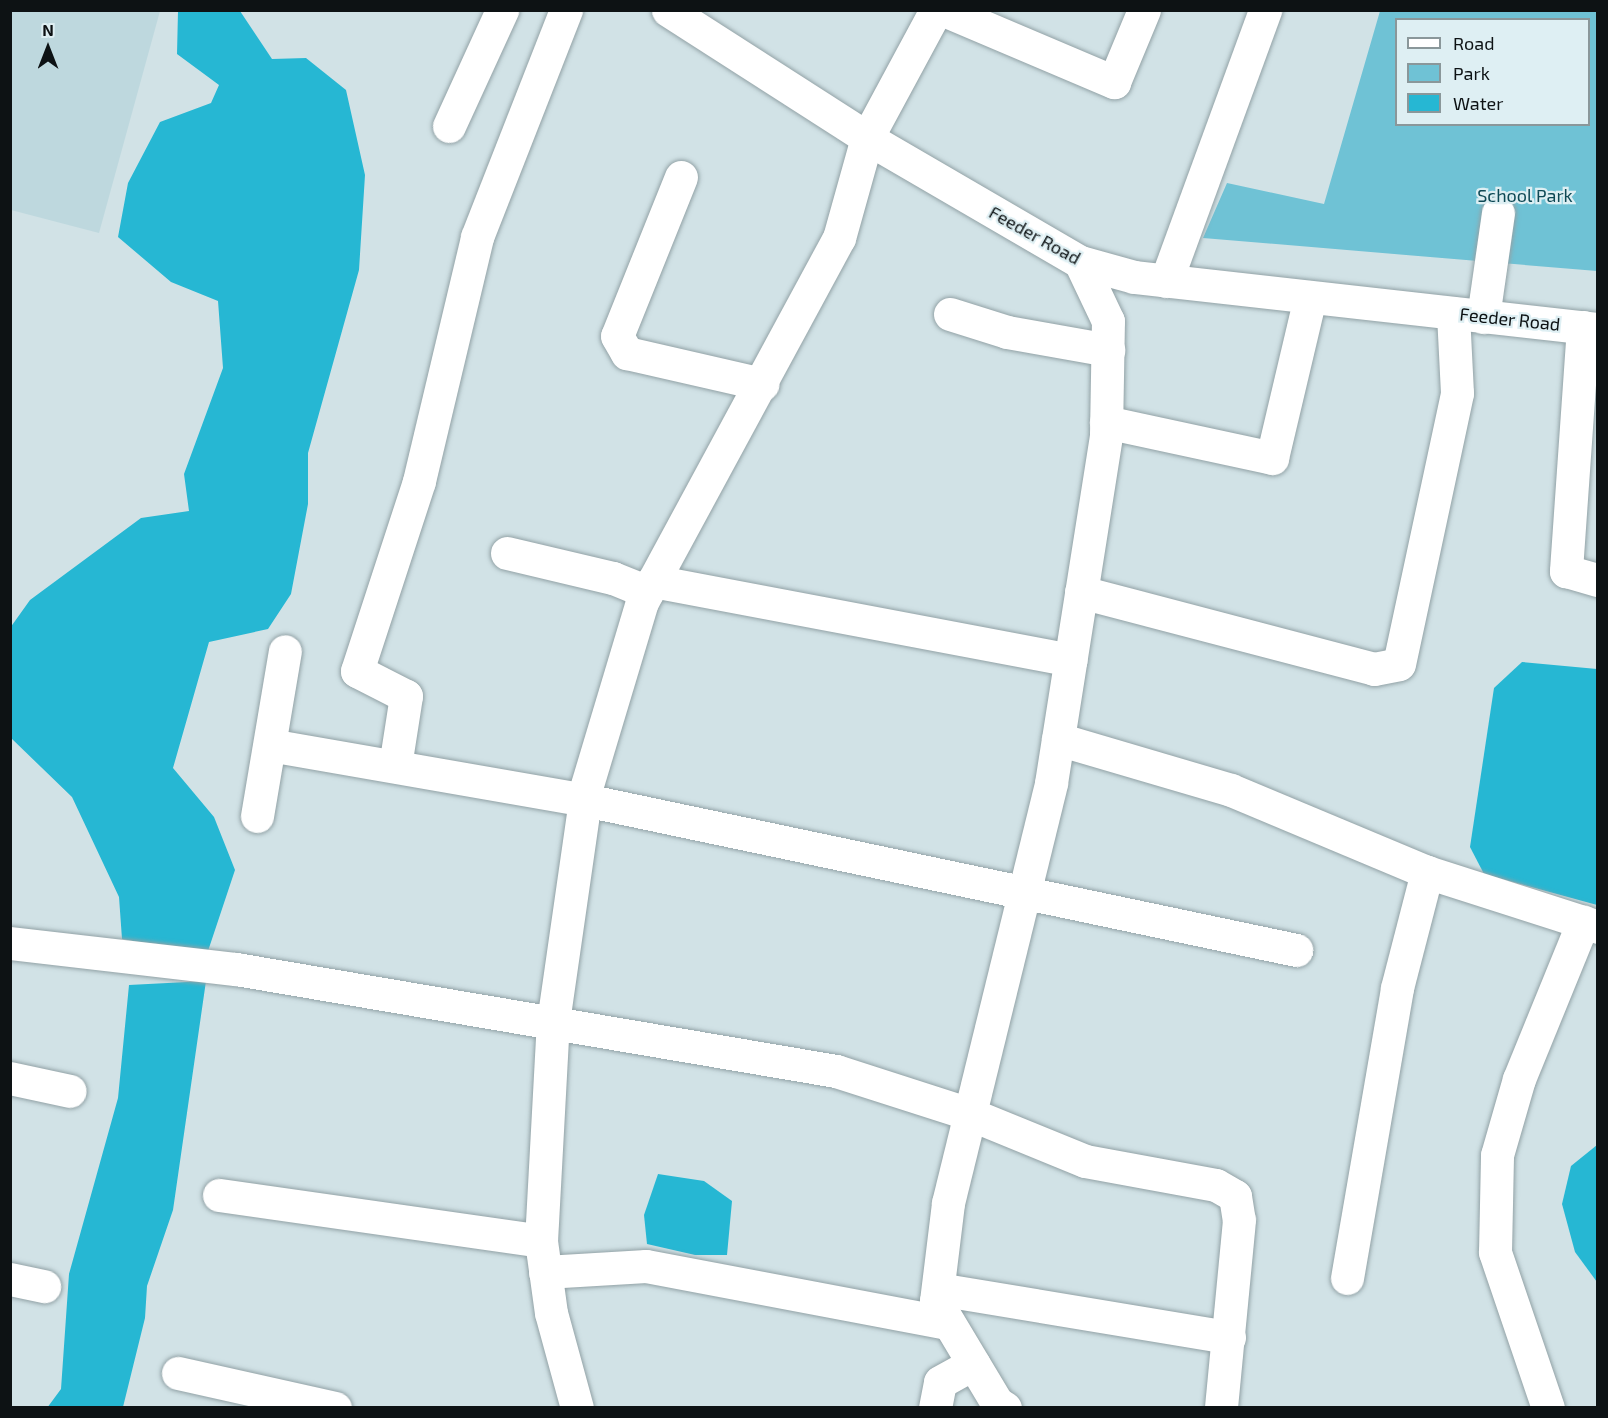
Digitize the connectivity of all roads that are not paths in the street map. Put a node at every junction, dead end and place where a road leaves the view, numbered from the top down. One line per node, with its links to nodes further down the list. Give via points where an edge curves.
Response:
1 (502, 10): 8 (street)
2 (566, 10): 29 (street, via 477,237 419,481 357,670 406,696)
3 (668, 10): 9 (street, Feeder Road)
4 (936, 10): 9 (street)
5 (944, 10): 6 (street, via 1113,82)
6 (1144, 10)
7 (1265, 10): 13 (street)
8 (449, 126)
9 (867, 138): 12 (street, Feeder Road); 19 (street, via 838,238)
10 (681, 177): 19 (street, via 617,336 627,352)
11 (1498, 213): 16 (street)
12 (1080, 262): 13 (street, Feeder Road); 18 (street, via 1108,321)
13 (1166, 281): 14 (street, Feeder Road)
14 (1310, 297): 16 (street, Feeder Road); 20 (street, via 1272,458)
15 (950, 314): 18 (street, via 1007,332)
16 (1468, 315): 17 (street, Feeder Road); 24 (street, via 1457,393 1399,664 1374,669)
17 (1590, 328): 22 (street, via 1566,571)
18 (1108, 350): 20 (street)
19 (762, 384): 23 (street)
20 (1106, 422): 24 (street)
21 (507, 553): 23 (street)
22 (1598, 580)
23 (650, 587): 26 (street); 30 (street)
24 (1081, 592): 26 (street)
25 (285, 651): 28 (street)
26 (1071, 660): 27 (street)
27 (1058, 739): 32 (street, via 1231,790); 33 (street)
28 (270, 745): 29 (street); 31 (street)
29 (395, 766): 30 (street)
30 (585, 800): 33 (street); 37 (street)
31 (257, 816)
32 (1427, 872): 34 (street); 43 (street, via 1397,988)
33 (1021, 894): 36 (street); 40 (street)
34 (1590, 925): 56 (street, via 1519,1079 1497,1155 1495,1252)
35 (10, 943): 37 (street, via 236,969)
36 (1296, 950)
37 (554, 1022): 40 (street, via 836,1071); 42 (street)
38 (10, 1078): 39 (street)
39 (70, 1091)
40 (969, 1114): 46 (street, via 948,1203); 48 (street, via 1084,1161 1216,1185 1235,1197 1239,1220)
41 (219, 1195): 42 (street)
42 (543, 1256): 47 (street, via 646,1266); 52 (street)
43 (1347, 1278)
44 (10, 1280): 45 (street)
45 (44, 1286)
46 (938, 1289): 47 (street, via 936,1301); 48 (street)
47 (949, 1323): 49 (street)
48 (1229, 1337): 55 (street)
49 (973, 1364): 53 (street, via 940,1382); 54 (street)
50 (178, 1373): 51 (street)
51 (335, 1407)
52 (577, 1407)
53 (935, 1407)
54 (1005, 1407)
55 (1221, 1407)
56 (1548, 1407)

